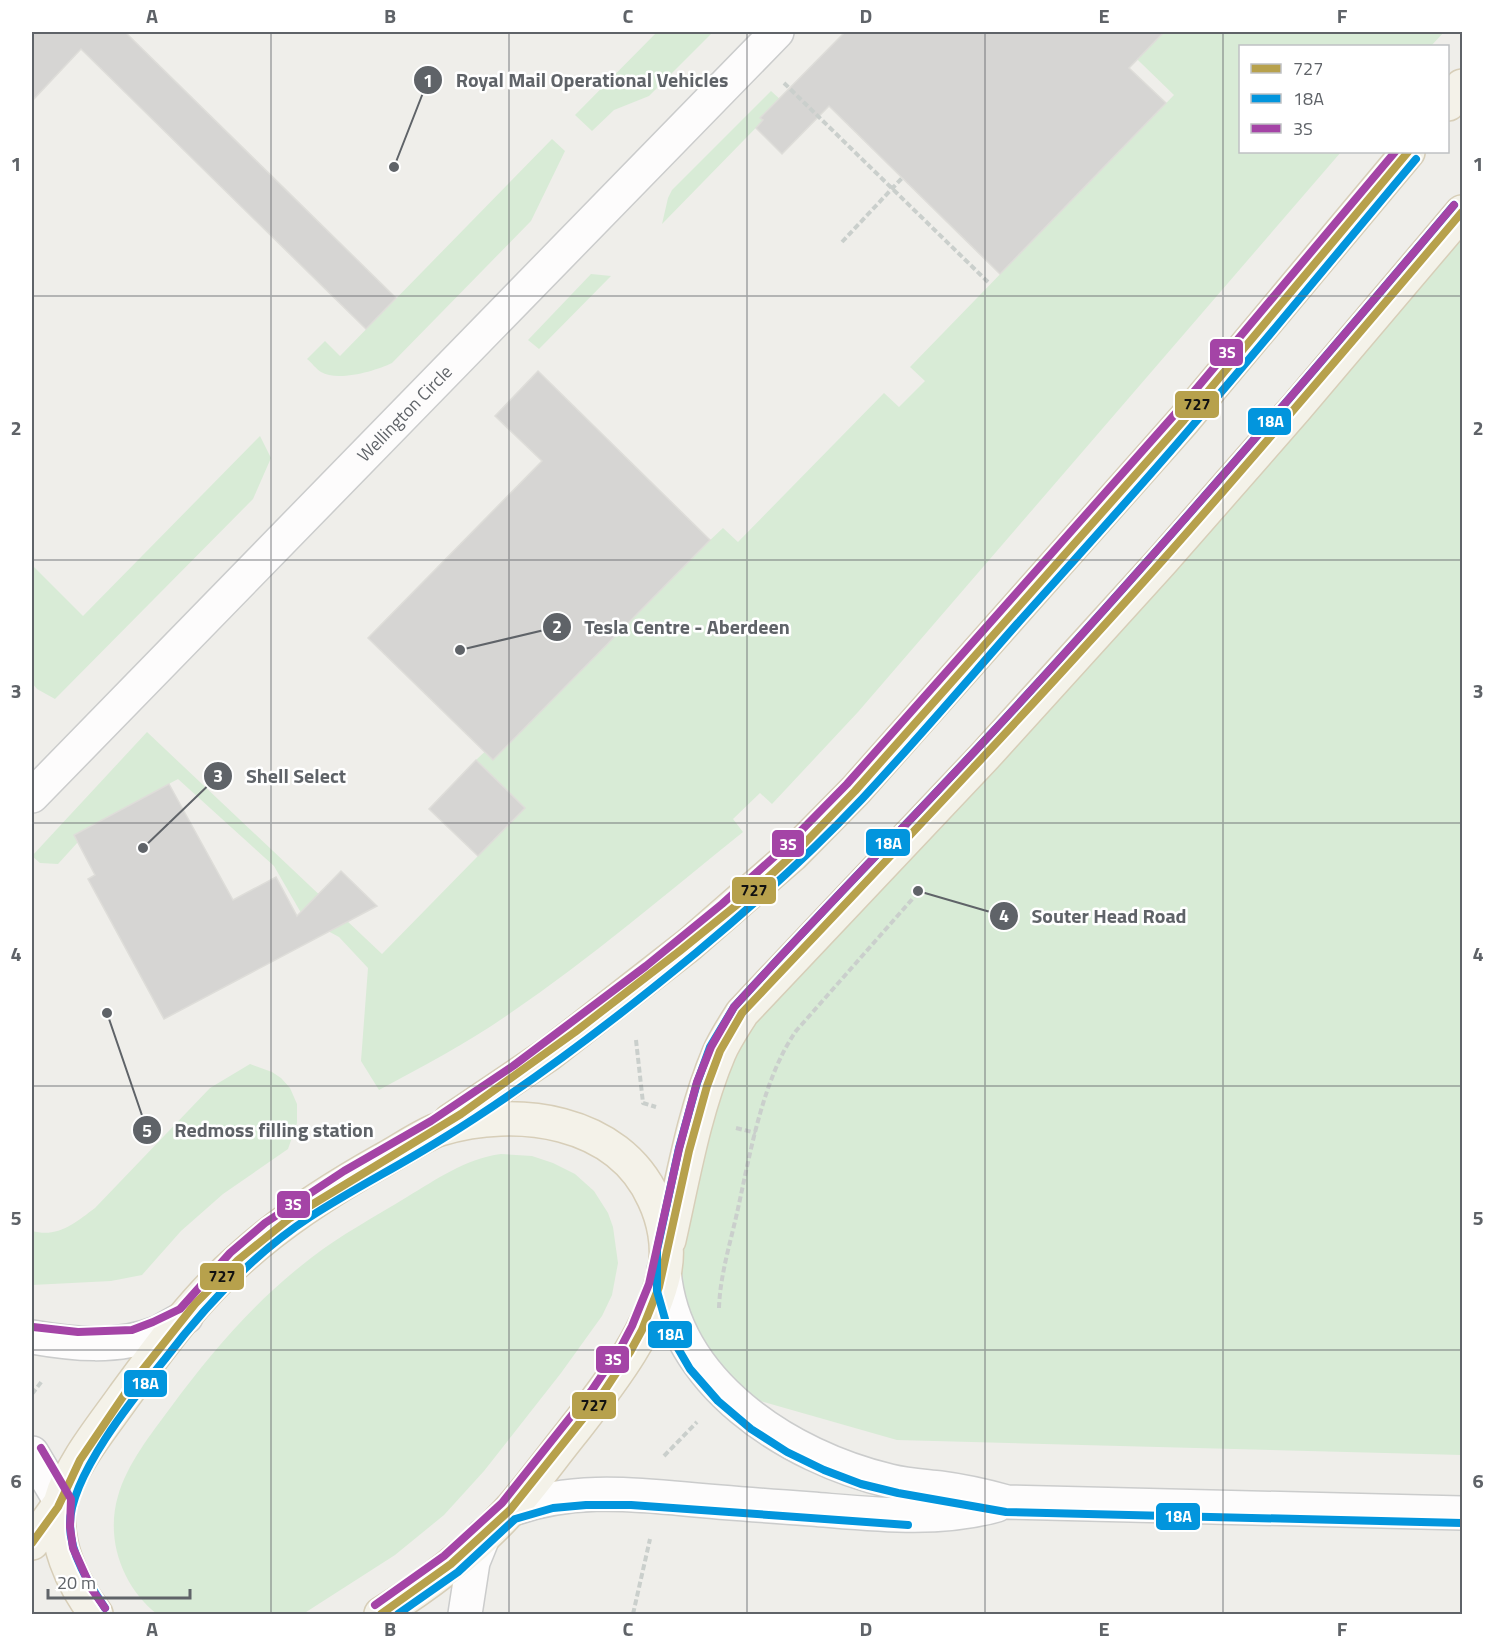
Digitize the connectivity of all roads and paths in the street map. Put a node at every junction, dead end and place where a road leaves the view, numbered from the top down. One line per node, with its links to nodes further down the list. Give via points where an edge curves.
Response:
1 (777, 32): 2 (street, Wellington Circle)
2 (755, 55): 7 (path); 11 (street, Wellington Circle)
3 (1462, 86): 4 (main road)
4 (1449, 103)
5 (1407, 153): 13 (main road, via 1184,420 815,832 737,905 660,968 549,1054)
6 (902, 178): 7 (path)
7 (892, 188): 9 (path); 10 (path)
8 (1462, 212): 14 (main road, via 1154,569 977,765 742,1013 720,1051 707,1086)
9 (842, 243)
10 (990, 284)
11 (32, 796)
12 (915, 895): 16 (path, via 783,1050 772,1074 749,1160 719,1298)
13 (436, 1130): 14 (main road, via 489,1119 513,1119 584,1132 603,1142 643,1178 658,1207); 15 (main road, via 349,1180 271,1232 238,1260)
14 (666, 1260): 18 (street, via 666,1292 681,1334); 23 (main road, via 654,1304 616,1374)
15 (186, 1317): 17 (street, via 134,1340 78,1343); 21 (main road, via 80,1459)
16 (719, 1319)
17 (32, 1337)
18 (722, 1390): 20 (path, via 692,1429 662,1458); 22 (street, via 740,1408 790,1442 845,1467 891,1481)
19 (32, 1453): 21 (street)
20 (659, 1496): 22 (street, via 914,1515 960,1513); 23 (street, via 567,1495); 30 (path)
21 (61, 1502): 26 (main road); 27 (main road, via 59,1528 63,1551)
22 (1007, 1502): 24 (street)
23 (510, 1510): 25 (main road)
24 (1462, 1513)
25 (484, 1535): 28 (main road, via 435,1577); 29 (street, via 473,1563)
26 (32, 1543)
27 (96, 1614)
28 (381, 1614)
29 (465, 1614)
30 (633, 1614)

